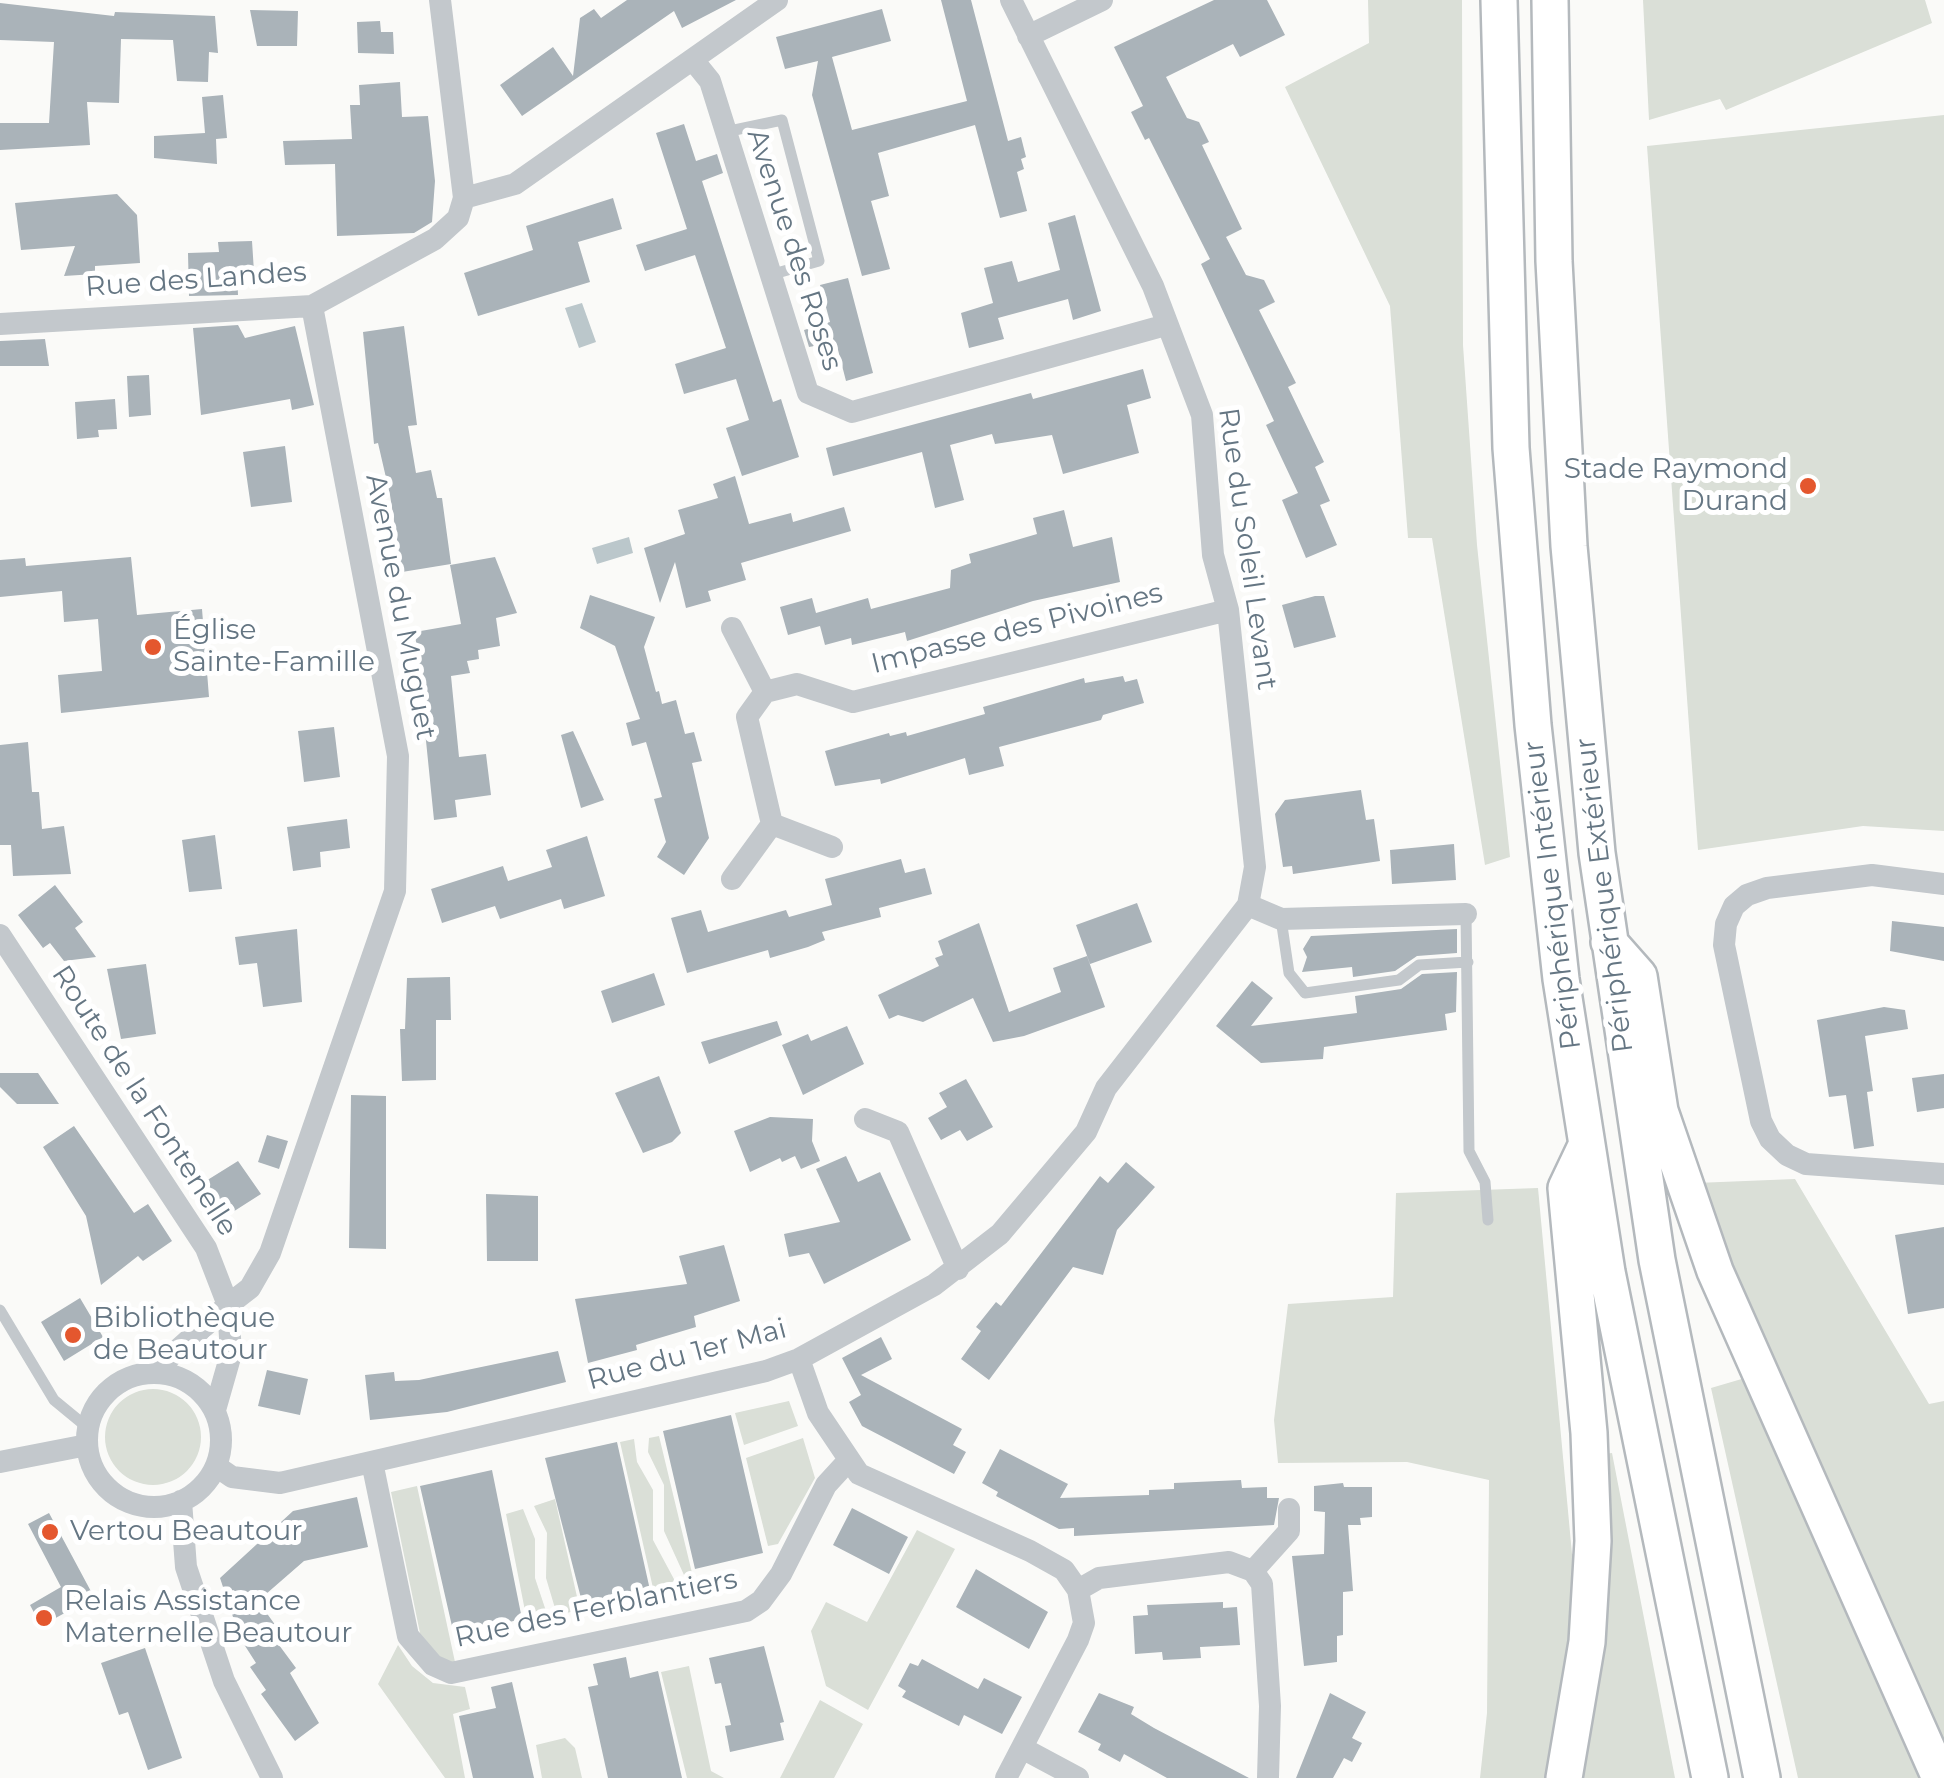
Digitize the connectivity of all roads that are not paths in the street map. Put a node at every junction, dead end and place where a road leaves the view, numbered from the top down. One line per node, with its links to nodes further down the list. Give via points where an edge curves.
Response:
1 (440, 0): 10 (street)
2 (777, 0): 8 (street)
3 (1011, 0): 7 (street, Rue du Soleil Levant)
4 (1102, 0): 7 (street)
5 (1498, 0): 29 (highway, Périphérique Intérieur, via 1518,544 1550,886)
6 (1550, 0): 26 (highway, Périphérique Extérieur, via 1554,261 1569,546)
7 (1028, 36): 14 (street, Rue du Soleil Levant, via 1153,286)
8 (694, 60): 9 (street, Avenue des Roses, via 710,81); 10 (street, via 515,184)
9 (725, 132): 11 (street, Avenue des Roses); 11 (lane, via 782,120 820,262)
10 (464, 198): 12 (street, Rue des Landes, via 449,230)
11 (770, 275): 14 (street, Avenue des Roses, via 808,393 852,412)
12 (312, 306): 13 (street, Rue des Landes); 33 (street, Avenue du Muguet, via 398,756 394,891 270,1252 250,1288)
13 (0, 324)
14 (1166, 325): 15 (street, Rue du Soleil Levant, via 1205,428 1213,555)
15 (1228, 610): 17 (street, Impasse des Pivoines, via 853,702 798,684); 22 (street, Rue du Soleil Levant, via 1255,867)
16 (732, 628): 17 (street)
17 (766, 692): 18 (street, via 748,717)
18 (772, 824): 19 (street); 20 (street)
19 (832, 847)
20 (732, 879)
21 (1944, 884): 30 (street, via 1872,875 1767,888 1734,906 1724,945 1760,1121 1770,1139 1806,1164)
22 (1248, 905): 24 (street); 32 (street, Rue du 1er Mai, via 1106,1088 1086,1132 1000,1234)
23 (1466, 914): 24 (street); 27 (lane)
24 (1281, 919): 27 (lane, via 1289,973 1305,993 1399,980 1420,965)
25 (0, 934): 33 (street, Route de la Fontenelle, via 206,1248)
26 (1609, 942): 54 (highway, Périphérique Extérieur, via 1657,1260); 55 (highway, via 1639,976 1660,1111 1715,1271)
27 (1468, 962): 31 (lane, via 1470,1151 1486,1182)
28 (865, 1119): 32 (street, via 898,1132)
29 (1585, 1148): 52 (highway, via 1566,1188 1594,1541 1587,1642); 53 (highway, Périphérique Intérieur)
30 (1944, 1174)
31 (1488, 1220)
32 (958, 1270): 35 (street, Rue du 1er Mai)
33 (228, 1305): 36 (street, Avenue du Muguet); 37 (street, via 231,1354)
34 (0, 1310): 38 (lane, via 54,1400)
35 (799, 1359): 39 (street, via 818,1412); 41 (street, Rue du 1er Mai)
36 (153, 1372): 37 (street, via 188,1382); 38 (street, via 110,1388 94,1410)
37 (215, 1410): 42 (street, via 222,1438)
38 (88, 1436): 40 (street); 43 (street, via 94,1472 120,1498 145,1506)
39 (848, 1460): 41 (street, Rue des Ferblantiers, via 826,1485 781,1574 746,1610 452,1673 433,1664 408,1636); 46 (street, via 859,1474 1047,1560)
40 (0, 1462)
41 (372, 1462): 42 (street, Rue du 1er Mai, via 280,1483 232,1477)
42 (216, 1466): 43 (street)
43 (181, 1501): 48 (street, via 186,1567 224,1681)
44 (1289, 1509): 45 (street, via 1289,1532)
45 (1253, 1571): 46 (street, via 1229,1562 1098,1578); 51 (street, via 1262,1584)
46 (1078, 1590): 47 (street, via 1084,1623)
47 (1022, 1748): 49 (street); 50 (street)
48 (272, 1778)
49 (1006, 1778)
50 (1078, 1778)
51 (1268, 1778)
52 (1564, 1778)
53 (1710, 1778)
54 (1762, 1778)
55 (1940, 1778)

